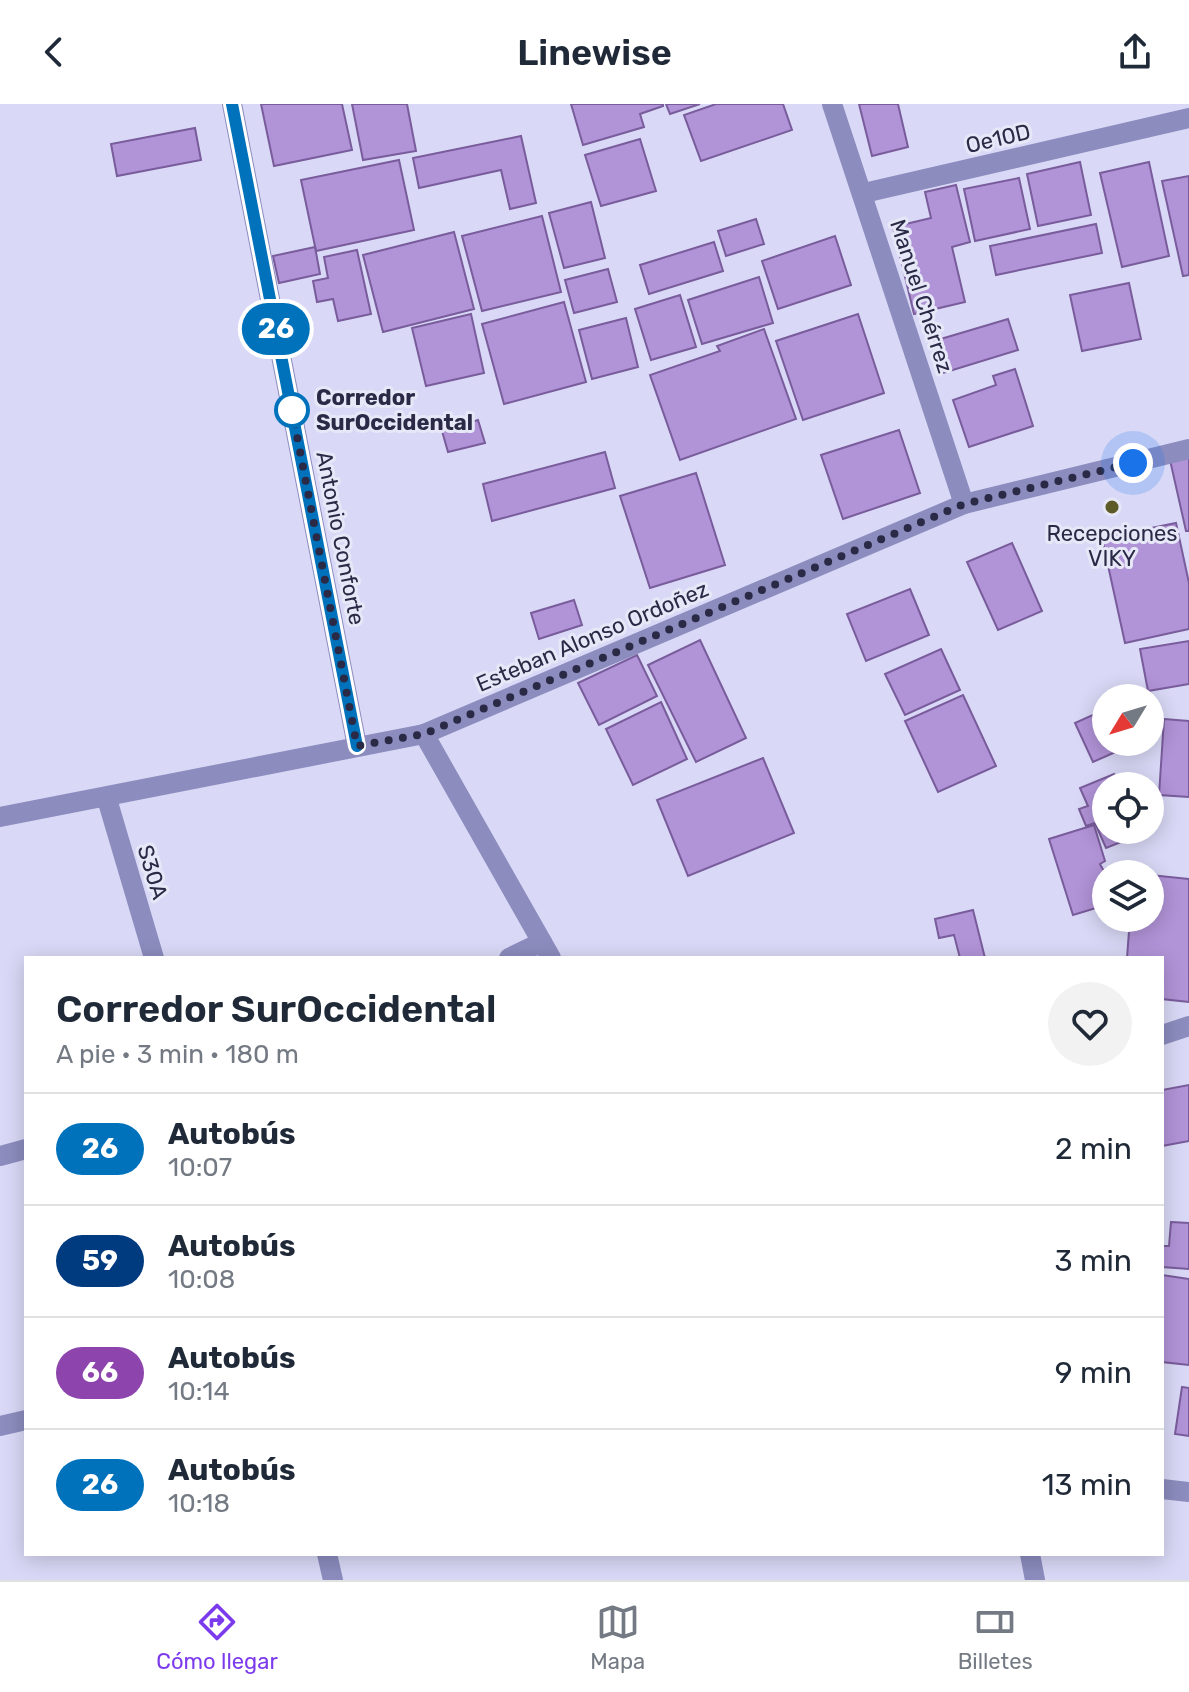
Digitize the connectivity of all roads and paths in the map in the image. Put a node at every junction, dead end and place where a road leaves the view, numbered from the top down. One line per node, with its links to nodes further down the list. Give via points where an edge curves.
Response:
1 (232, 104): 8 (street, Antonio Conforte)
2 (832, 104): 4 (street, Manuel Chérrez)
3 (1189, 118): 4 (street, Oe10D)
4 (864, 193): 6 (street, Manuel Chérrez)
5 (1189, 449): 6 (street, Esteban Alonso Ordoñez)
6 (964, 504): 7 (street, Esteban Alonso Ordoñez)
7 (424, 734): 8 (street, Esteban Alonso Ordoñez); 11 (street)
8 (357, 746): 9 (street, Esteban Alonso Ordoñez)
9 (107, 799): 10 (street, Esteban Alonso Ordoñez); 12 (street, S30A)
10 (0, 817)
11 (546, 950): 13 (street)
12 (153, 956)
13 (518, 956)
14 (1189, 1026): 15 (street)
15 (1164, 1034)
16 (24, 1150): 17 (street)
17 (0, 1156)
18 (24, 1420): 19 (street)
19 (0, 1426)
20 (1164, 1489): 21 (street)
21 (1189, 1492)
22 (327, 1556): 24 (street)
23 (1030, 1556): 25 (street)
24 (333, 1580)
25 (1035, 1580)

